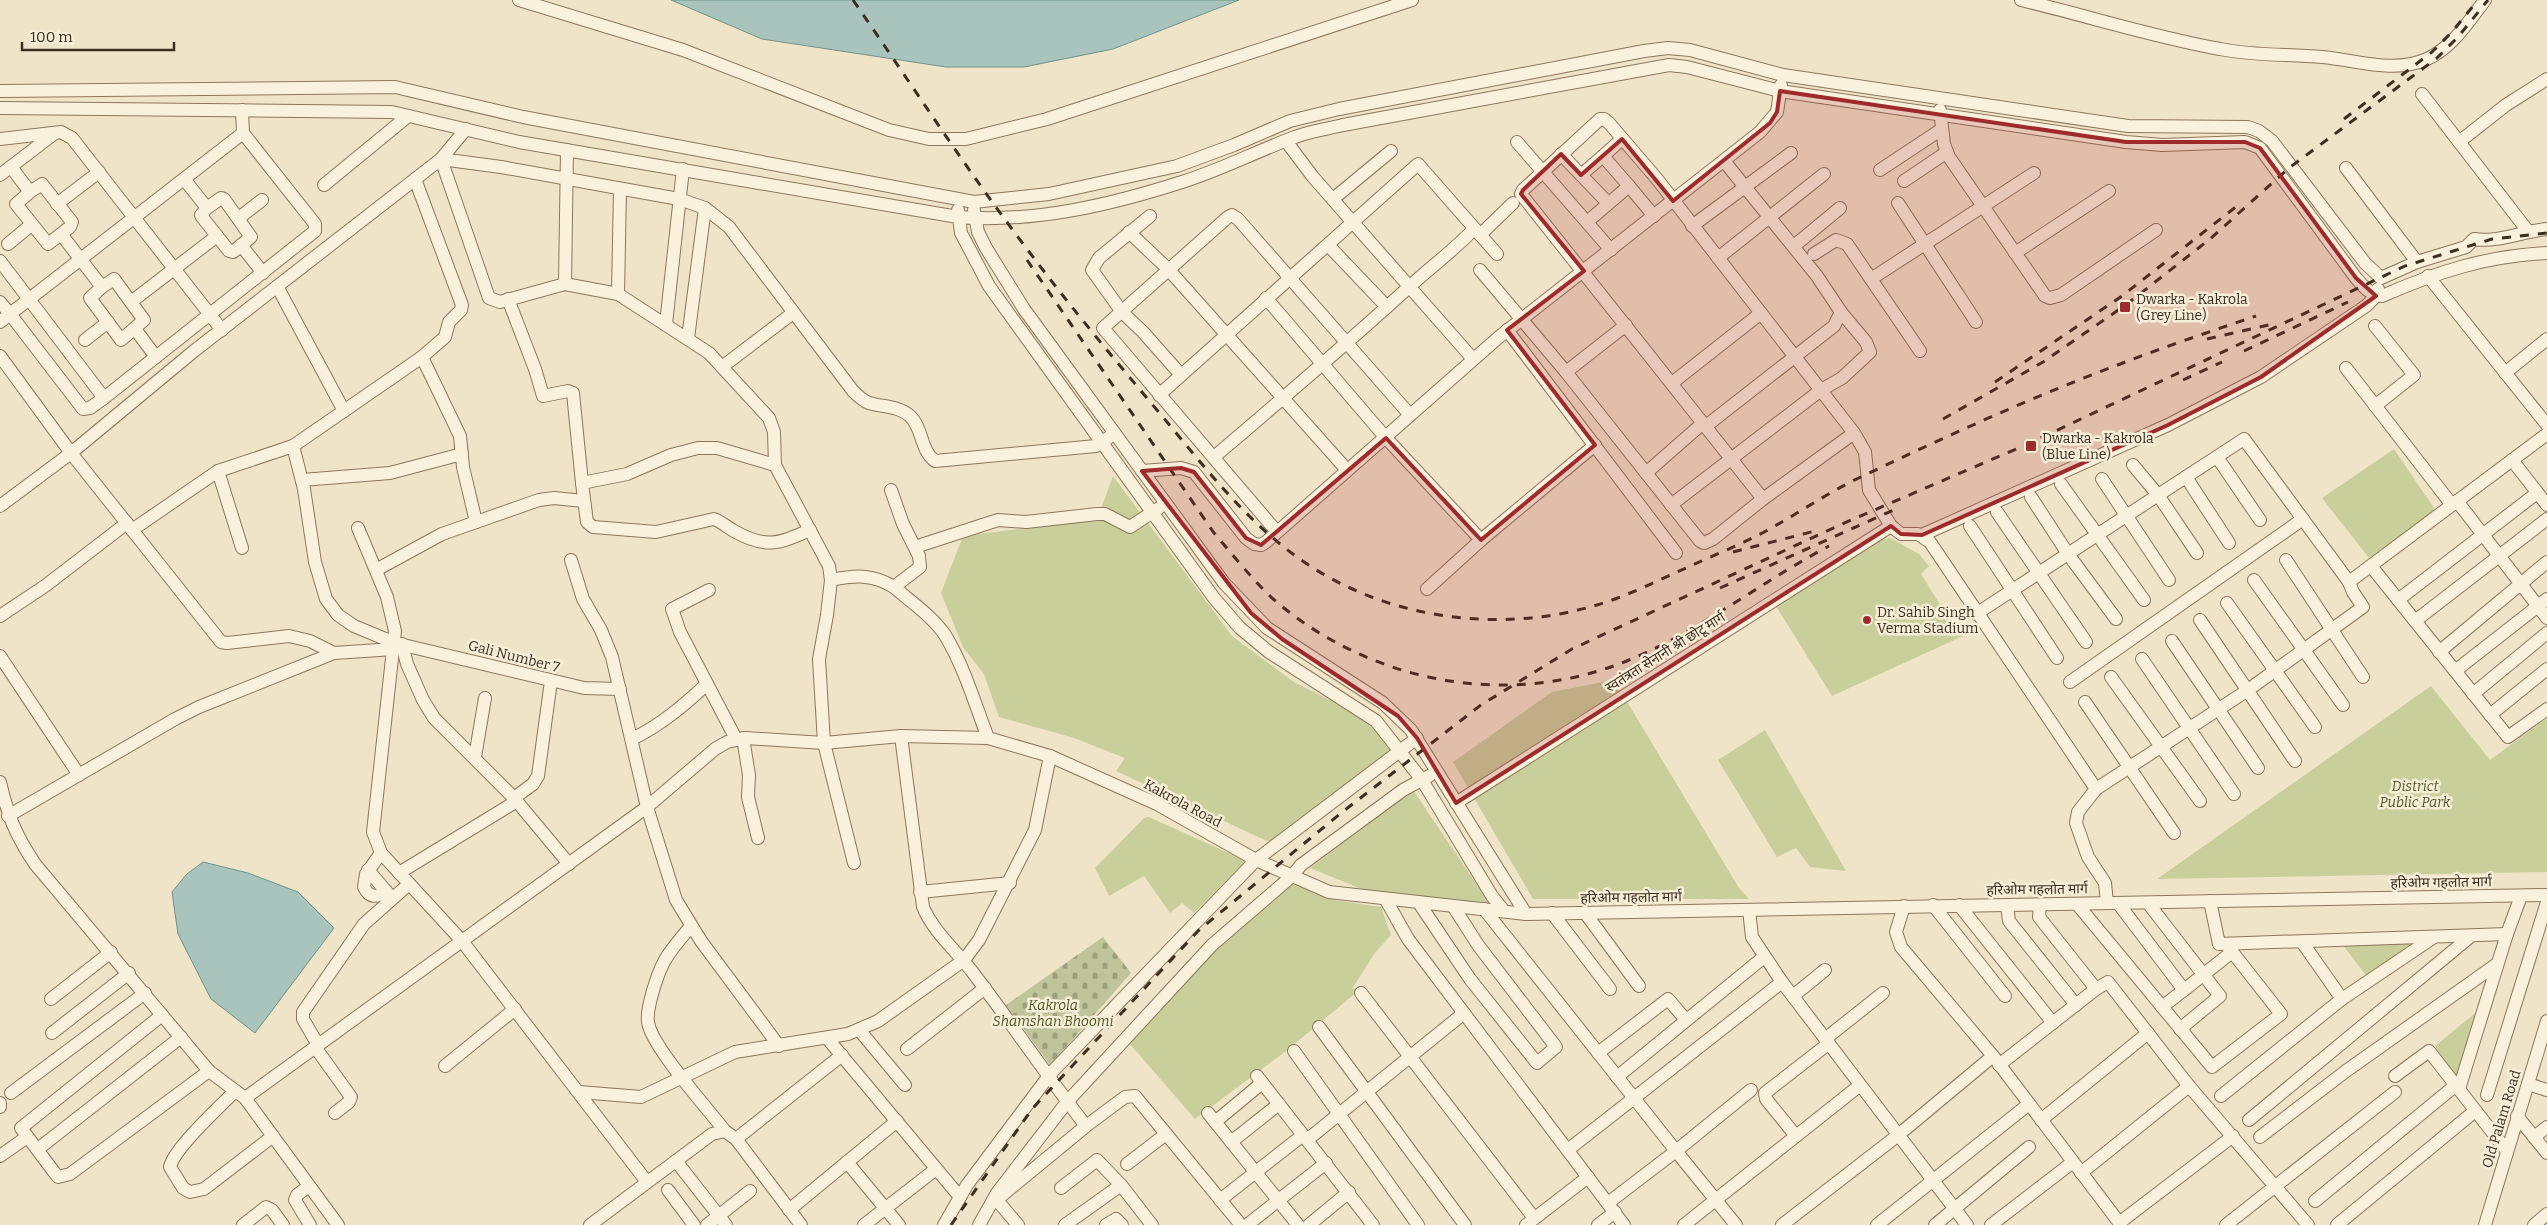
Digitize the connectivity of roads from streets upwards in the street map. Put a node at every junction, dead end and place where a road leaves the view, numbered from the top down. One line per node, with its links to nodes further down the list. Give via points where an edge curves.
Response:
1 (519, 0): 2 (street, via 682,50 889,130 929,139 966,138 1047,119)
2 (1412, 0)
3 (2021, 0): 4 (street, via 2221,50 2322,57 2388,66 2410,65 2439,52 2454,39)
4 (2485, 0)
5 (1783, 75): 8 (street); 10 (street); 59 (street, via 1690,50 1644,51 1339,109 1290,121 1178,166 1049,194)
6 (2547, 79): 24 (street)
7 (0, 91): 56 (street, via 395,87 524,117)
8 (1780, 91): 15 (street); 22 (street, via 1687,66 1669,65 1343,125); 32 (street, via 1777,112 1770,123)
9 (2422, 94): 24 (street)
10 (1940, 97): 15 (street); 57 (street, via 2128,126 2248,127 2272,141)
11 (0, 108): 12 (street)
12 (70, 110): 13 (street); 18 (street)
13 (242, 110): 14 (street, via 392,112); 19 (street)
14 (408, 116): 16 (street); 47 (street)
15 (1940, 116): 17 (street); 68 (street, via 2126,142 2254,144)
16 (466, 129): 25 (street); 31 (street)
17 (1942, 129): 27 (street); 36 (street)
18 (62, 133): 20 (street); 33 (street); 38 (street)
19 (242, 133): 43 (street); 105 (street, via 316,227 311,235)
20 (0, 139)
21 (1622, 139): 29 (street, via 1609,123 1600,119); 30 (street); 58 (street)
22 (1286, 141): 54 (street); 75 (street, via 1182,182 1103,204 1024,218)
23 (1518, 142): 37 (street)
24 (2458, 142): 82 (street)
25 (567, 150): 35 (street); 45 (street)
26 (1391, 150): 54 (street)
27 (1947, 152): 46 (street); 64 (street)
28 (1791, 153): 49 (street)
29 (1561, 154): 37 (street); 42 (street)
30 (1603, 156): 42 (street); 48 (street)
31 (441, 159): 44 (street); 45 (street); 118 (street, via 486,293 495,301)
32 (1724, 161): 49 (street); 58 (street)
33 (11, 167): 41 (street); 52 (street)
34 (2346, 168): 100 (street)
35 (683, 169): 53 (street); 72 (street)
36 (1880, 170)
37 (1543, 171): 77 (street); 104 (street, via 1522,194)
38 (99, 172): 63 (street); 71 (street)
39 (2034, 173): 64 (street)
40 (1824, 174): 73 (street)
41 (0, 175)
42 (1581, 175): 61 (street)
43 (184, 179): 65 (street); 71 (street)
44 (415, 179): 113 (street); 145 (street, via 462,305 449,322 445,337)
45 (566, 180): 50 (street); 110 (street)
46 (1904, 181)
47 (324, 185)
48 (1629, 186): 61 (street); 70 (street)
49 (1746, 187): 73 (street); 79 (street)
50 (620, 189): 53 (street); 114 (street)
51 (2109, 191): 93 (street)
52 (30, 192): 63 (street, via 42,184); 78 (street, via 16,204)
53 (679, 199): 66 (street); 131 (street)
54 (1333, 199): 76 (street)
55 (262, 200): 74 (street)
56 (958, 200): 59 (street); 72 (street)
57 (2318, 200): 68 (street); 108 (street, via 2365,263)
58 (1673, 201): 70 (street); 79 (street)
59 (974, 202): 75 (street)
60 (1512, 203): 84 (street)
61 (1608, 203): 77 (street)
62 (1898, 203): 88 (street)
63 (58, 204): 85 (street, via 72,222)
64 (1982, 205): 88 (street); 93 (street)
65 (208, 208): 74 (street, via 222,198); 86 (street, via 201,215)
66 (705, 208): 124 (street, via 729,228); 138 (street)
67 (1840, 208): 91 (street)
68 (2305, 210): 115 (street, via 2366,291)
69 (1150, 216): 83 (street)
70 (1654, 216): 92 (street)
71 (134, 217): 98 (street); 101 (street)
72 (958, 217): 75 (street); 168 (street, via 967,246 989,286)
73 (1770, 217): 91 (street); 97 (street)
74 (239, 218): 89 (street, via 251,235)
75 (975, 218): 165 (street, via 986,248 1024,308)
76 (1354, 222): 84 (street, via 1418,164); 90 (street); 111 (street)
77 (1587, 222): 92 (street)
78 (31, 224): 85 (street, via 47,244); 87 (street)
79 (1692, 226): 97 (street)
80 (2547, 229): 82 (street)
81 (2156, 230): 93 (street, via 2061,295 2050,298 2045,296)
82 (2527, 230): 100 (street, via 2485,241 2474,239 2466,246)
83 (1129, 232): 102 (street); 122 (street, via 1099,258 1092,270)
84 (1477, 232): 95 (street); 111 (street)
85 (61, 234): 98 (street)
86 (217, 236): 89 (street, via 229,252); 101 (street)
87 (8, 244)
88 (1925, 244): 109 (street); 130 (street)
89 (241, 245): 105 (street)
90 (1328, 245): 107 (street); 121 (street)
91 (1794, 246): 123 (street)
92 (1611, 250): 104 (street)
93 (2015, 253)
94 (2547, 253): 106 (street, via 2511,255)
95 (1497, 254)
96 (1814, 254): 109 (street, via 1827,244 1842,241)
97 (1718, 258): 125 (street)
98 (80, 259): 112 (street); 117 (street)
99 (0, 261): 117 (street)
100 (2417, 262): 108 (street)
101 (175, 269): 120 (street); 126 (street)
102 (1169, 270): 107 (street, via 1232,215); 122 (street); 137 (street)
103 (1480, 270): 128 (street)
104 (1584, 271): 128 (street); 132 (street)
105 (263, 273): 126 (street)
106 (2428, 276): 115 (street); 152 (street)
107 (1289, 277): 116 (street); 141 (street)
108 (2382, 278): 115 (street)
109 (1872, 279): 142 (street)
110 (566, 284): 114 (street); 118 (street)
111 (1410, 286): 121 (street); 147 (street)
112 (102, 288): 120 (street, via 114,279); 129 (street, via 90,298)
113 (278, 288): 135 (street); 160 (street)
114 (618, 294): 131 (street)
115 (2376, 296): 213 (street, via 2308,347 2261,377 2168,425)
116 (1266, 298): 137 (street); 148 (street)
117 (30, 299): 127 (street); 157 (street)
118 (508, 299): 186 (street, via 543,396 573,393)
119 (0, 302): 127 (street)
120 (131, 302): 134 (street, via 144,320)
121 (1386, 308): 141 (street)
122 (1122, 312): 153 (street); 156 (street, via 1103,328)
123 (1841, 312): 146 (street, via 1834,326); 155 (street, via 1866,342 1870,352 1842,378)
124 (793, 313): 149 (street); 168 (street, via 853,392 868,402 900,409 915,421 927,452 935,461 1096,446)
125 (1761, 313): 146 (street); 154 (street)
126 (210, 314): 135 (street); 144 (street)
127 (5, 318): 157 (street, via 83,409)
128 (1522, 318): 136 (street); 151 (street)
129 (108, 322): 134 (street, via 121,340); 140 (street)
130 (1976, 322)
131 (666, 324): 138 (street)
132 (1626, 325): 151 (street); 154 (street)
133 (2375, 326): 159 (street, via 2414,375)
134 (136, 329): 144 (street)
135 (222, 330): 171 (street)
136 (1507, 330): 147 (street); 169 (street)
137 (1225, 334): 153 (street); 158 (street)
138 (688, 338): 149 (street, via 709,353)
139 (2547, 339): 152 (street)
140 (85, 340)
141 (1347, 344): 148 (street); 161 (street)
142 (1920, 351)
143 (0, 356): 171 (street)
144 (156, 357): 157 (street)
145 (422, 357): 160 (street); 172 (street, via 457,428)
146 (1795, 357): 155 (street); 162 (street)
147 (1473, 359): 161 (street)
148 (1320, 364): 158 (street); 167 (street)
149 (722, 368): 177 (street, via 769,418 774,432)
150 (2346, 368): 159 (street)
151 (1566, 372): 182 (street)
152 (2505, 373): 163 (street)
153 (1181, 376): 156 (street)
154 (1672, 383): 162 (street)
155 (1821, 390): 164 (street); 175 (street)
156 (1159, 396): 173 (street)
157 (104, 398)
158 (1282, 398): 173 (street); 179 (street)
159 (2375, 406): 195 (street)
160 (344, 411): 170 (street)
161 (1410, 415): 167 (street)
162 (1704, 425): 175 (street); 182 (street)
163 (2547, 425)
164 (1854, 433): 193 (street); 208 (street, via 1865,452 1869,490)
165 (1114, 434): 168 (street); 181 (street)
166 (2547, 434): 176 (street)
167 (1386, 438): 179 (street); 216 (street)
168 (1102, 442): 201 (street)
169 (1595, 445): 216 (street); 220 (street)
170 (293, 446): 180 (street); 185 (street)
171 (71, 453): 190 (street); 207 (street)
172 (462, 454): 185 (street, via 390,473); 206 (street)
173 (1214, 457): 212 (street)
174 (2217, 457): 183 (street); 203 (street, via 2244,439); 205 (street)
175 (1732, 459): 193 (street); 197 (street)
176 (2512, 460): 189 (street); 195 (street)
177 (775, 465): 186 (street, via 717,448 698,448 671,455 627,474); 211 (street)
178 (2133, 465): 191 (street)
179 (1347, 470): 212 (street)
180 (218, 471): 207 (street); 219 (street)
181 (1142, 471): 196 (street); 212 (street, via 1188,469 1200,477 1254,544 1261,545)
182 (1646, 473): 197 (street)
183 (2186, 477): 191 (street); 217 (street)
184 (2102, 479): 202 (street)
185 (302, 480): 253 (street, via 315,562 326,599 338,615 354,626)
186 (582, 483): 194 (street)
187 (2061, 484): 214 (street)
188 (891, 490): 218 (street)
189 (2538, 493): 198 (street); 215 (street)
190 (6, 495): 199 (street)
191 (2158, 495): 202 (street); 221 (street)
192 (2031, 497): 222 (street)
193 (1763, 500): 197 (street, via 1714,539 1704,543)
194 (584, 501): 206 (street, via 539,500); 211 (street, via 587,522 593,526 656,532 714,519 762,544 772,544)
195 (2454, 503): 215 (street); 227 (street)
196 (1165, 504): 201 (street); 282 (street, via 1250,613 1282,640 1383,704)
197 (1671, 505)
198 (2547, 505)
199 (0, 506)
200 (1997, 512): 229 (street)
201 (1152, 513): 218 (street, via 1130,527 1105,514 1026,522 998,520); 286 (street, via 1240,628 1269,652 1376,722)
202 (2126, 516): 214 (street); 231 (street)
203 (2303, 519): 233 (street); 266 (street)
204 (2547, 519): 223 (street)
205 (2260, 520)
206 (476, 522): 228 (street, via 442,534)
207 (130, 526): 244 (street); 256 (street, via 221,642 289,636 310,641)
208 (1891, 526): 213 (street, via 1901,534); 300 (street, स्वतंत्रता सेनानी श्री छोटू मार्ग)
209 (1970, 526): 238 (street)
210 (358, 528): 228 (street)
211 (810, 530): 230 (street, via 830,566)
212 (1277, 532)
213 (1922, 535): 243 (street, via 1930,542)
214 (2098, 535): 222 (street); 239 (street)
215 (2483, 535): 223 (street); 240 (street)
216 (1481, 540): 236 (street)
217 (2229, 543)
218 (915, 547): 235 (street, via 920,567)
219 (242, 548)
220 (1676, 553)
221 (2197, 553)
222 (2068, 554): 229 (street); 246 (street)
223 (2499, 556): 234 (street); 248 (street)
224 (571, 560): 268 (street, via 583,599 606,642)
225 (2286, 560): 249 (street)
226 (2547, 562): 234 (street)
227 (2371, 566): 233 (street); 240 (street)
228 (376, 570): 253 (street, via 387,597)
229 (2038, 574): 238 (street); 252 (street)
230 (831, 580): 235 (street, via 871,576); 284 (street, via 820,659)
231 (2169, 580)
232 (2254, 580): 254 (street)
233 (2349, 582): 249 (street, via 2363,606)
234 (2520, 583): 241 (street); 255 (street)
235 (894, 588): 281 (street, via 928,615 944,634)
236 (1427, 589)
237 (709, 590): 267 (street, via 672,609)
238 (2012, 591): 243 (street); 258 (street)
239 (2144, 600)
240 (2398, 600): 248 (street)
241 (2542, 602): 245 (street); 262 (street)
242 (2227, 603): 261 (street)
243 (1976, 614): 296 (street)
244 (0, 616)
245 (2547, 618)
246 (2116, 619)
247 (2200, 620): 269 (street)
248 (2415, 621): 255 (street)
249 (2330, 629): 254 (street); 264 (street)
250 (2547, 633): 270 (street)
251 (2172, 641): 274 (street)
252 (2086, 642)
253 (397, 645): 256 (street); 265 (street, Gali Number 7); 288 (street, via 434,718); 305 (street, via 373,832)
254 (2303, 651): 261 (street); 273 (street)
255 (2439, 652): 262 (street)
256 (334, 654): 293 (street, via 199,707)
257 (0, 656): 293 (street)
258 (2057, 658)
259 (2142, 658): 278 (street)
260 (2547, 669): 276 (street)
261 (2277, 670): 269 (street); 277 (street)
262 (2455, 671): 270 (street)
263 (2111, 677): 285 (street)
264 (2363, 678)
265 (551, 681): 268 (street, Gali Number 7, via 584,688); 298 (street, via 538,776)
266 (2070, 682)
267 (707, 684): 280 (street, via 654,728); 283 (street)
268 (620, 689): 280 (street)
269 (2248, 690): 274 (street); 289 (street)
270 (2473, 694): 276 (street)
271 (485, 698): 288 (street)
272 (2084, 702): 290 (street)
273 (2343, 705)
274 (2219, 709): 278 (street); 291 (street)
275 (2547, 709): 276 (street, via 2508,737)
276 (2490, 715)
277 (2315, 727)
278 (2190, 729): 285 (street); 297 (street)
279 (901, 736): 281 (street, Kakrola Road); 284 (street, Kakrola Road); 313 (street)
280 (632, 738): 301 (street)
281 (988, 738): 287 (street, Kakrola Road)
282 (1417, 738): 286 (street); 292 (street)
283 (739, 739): 284 (street, Kakrola Road); 301 (street, via 715,749); 304 (street, via 749,775 748,797)
284 (824, 743): 307 (street)
285 (2162, 746): 290 (street); 299 (street)
286 (1400, 750): 294 (street); 306 (street)
287 (1050, 756): 306 (street, Kakrola Road, via 1157,804); 311 (street, via 1035,830)
288 (475, 757): 298 (street)
289 (2295, 761)
290 (2130, 766): 296 (street); 303 (street)
291 (2258, 768)
292 (1437, 772): 294 (street); 300 (street)
293 (79, 775): 302 (street)
294 (1422, 780): 310 (street, via 1360,821); 332 (street)
295 (0, 782): 302 (street)
296 (2096, 789): 321 (street, via 2078,812 2076,823 2088,856 2105,883)
297 (2234, 794)
298 (516, 800): 308 (street); 309 (street)
299 (2200, 801)
300 (1456, 803): 334 (street)
301 (648, 807): 308 (street); 336 (street, via 670,882)
302 (8, 816): 343 (street, via 35,864)
303 (2174, 833)
304 (758, 838)
305 (380, 853): 309 (street); 314 (street, via 363,882 366,892 376,896)
306 (1256, 860): 310 (street, Kakrola Road); 392 (street)
307 (854, 863)
308 (569, 864): 340 (street)
309 (399, 873): 312 (street)
310 (1292, 876): 317 (street, Kakrola Road, via 1329,892); 408 (street, via 1212,945)
311 (1010, 882): 313 (street); 345 (street, via 979,940)
312 (409, 884): 314 (street); 340 (street)
313 (920, 892): 345 (street, via 927,917)
314 (389, 895): 379 (street, via 358,931 303,1012 302,1019)
315 (2547, 895): 316 (street, हरिओम गहलोत मार्ग)
316 (2521, 896): 318 (street, हरिओम गहलोत मार्ग); 337 (street)
317 (1386, 900): 320 (street, Kakrola Road); 366 (street, via 1408,938)
318 (2210, 901): 322 (street, हरिओम गहलोत मार्ग); 342 (street, via 2219,944)
319 (2547, 902): 405 (street)
320 (1419, 903): 328 (street, Kakrola Road); 328 (street, via 1470,978 1537,1063 1556,1047 1478,945)
321 (2112, 903): 322 (street, हरिओम गहलोत मार्ग); 324 (street, हरिओम गहलोत मार्ग); 355 (street)
322 (2148, 903): 349 (street)
323 (2040, 904): 324 (street, हरिओम गहलोत मार्ग); 327 (street, हरिओम गहलोत मार्ग); 354 (street, via 2039,917)
324 (2077, 904): 364 (street)
325 (1933, 905): 326 (street, हरिओम गहलोत मार्ग); 329 (street, हरिओम गहलोत मार्ग); 360 (street)
326 (1960, 905): 327 (street, हरिओम गहलोत मार्ग); 370 (street)
327 (2007, 905): 363 (street, via 2009,921)
328 (1453, 906): 330 (street, Kakrola Road)
329 (1904, 906): 331 (street, हरिओम गहलोत मार्ग); 386 (street, via 1896,932 1901,947)
330 (1484, 909): 332 (street, Kakrola Road); 383 (street)
331 (1749, 910): 335 (street, हरिओम गहलोत मार्ग); 344 (street, via 1752,938)
332 (1504, 911): 334 (street, Kakrola Road)
333 (1552, 913): 334 (street, हरिओम गहलोत मार्ग); 335 (street, हरिओम गहलोत मार्ग); 353 (street)
334 (1526, 914)
335 (1586, 914): 351 (street)
336 (691, 926): 380 (street); 391 (street, via 664,961 647,1020 650,1032)
337 (2507, 934): 338 (street); 346 (street)
338 (2471, 936): 339 (street); 416 (street)
339 (2434, 937): 341 (street); 361 (street)
340 (462, 941): 365 (street); 379 (street)
341 (2302, 942): 342 (street); 361 (street)
342 (2229, 948): 349 (street); 372 (street, via 2281,1014 2212,1068)
343 (110, 952): 348 (street); 362 (street)
344 (1764, 957): 350 (street); 368 (street)
345 (964, 960): 352 (street); 373 (street, via 878,1021)
346 (2497, 964): 397 (street); 428 (street, via 2346,1071)
347 (1825, 970): 359 (street)
348 (129, 974): 356 (street); 374 (street)
349 (2204, 975): 355 (street); 372 (street, via 2220,996)
350 (1782, 982): 359 (street); 407 (street)
351 (1639, 986)
352 (985, 988): 381 (street); 392 (street)
353 (1610, 989)
354 (2096, 989): 363 (street); 375 (street, via 2108,982)
355 (2184, 990): 364 (street)
356 (145, 993): 367 (street); 400 (street)
357 (1361, 993): 385 (street)
358 (1883, 993): 378 (street)
359 (1793, 996): 378 (street)
360 (2005, 996)
361 (2342, 999): 406 (street)
362 (51, 1000)
363 (2076, 1005): 370 (street)
364 (2162, 1006): 372 (street)
365 (515, 1009): 387 (street); 401 (street)
366 (1464, 1013): 385 (street); 434 (street)
367 (162, 1015): 376 (street); 426 (street, via 20,1128)
368 (1686, 1020): 383 (street, via 1668,999); 390 (street)
369 (2547, 1021): 393 (street, Old Palam Road)
370 (2052, 1023): 386 (street)
371 (1319, 1027): 402 (street)
372 (2180, 1029)
373 (860, 1030): 377 (street); 394 (street)
374 (52, 1033)
375 (2148, 1033): 396 (street); 415 (street)
376 (181, 1037): 388 (street); 433 (street)
377 (828, 1038): 380 (street); 384 (street)
378 (1827, 1042): 395 (street); 423 (street, via 1765,1093 1766,1099)
379 (316, 1046): 404 (street); 412 (street, via 351,1096 349,1102)
380 (779, 1046): 391 (street, via 735,1052)
381 (907, 1049)
382 (1294, 1051): 413 (street)
383 (1598, 1053): 390 (street)
384 (842, 1055): 417 (street); 430 (street)
385 (1408, 1056): 402 (street); 468 (street)
386 (1996, 1061): 410 (street); 424 (street)
387 (445, 1066)
388 (209, 1070): 404 (street); 433 (street, via 64,1177 58,1177)
389 (2395, 1076): 397 (street, via 2428,1051)
390 (1617, 1077): 407 (street)
391 (682, 1078): 401 (street, via 641,1097); 420 (street)
392 (1048, 1078): 408 (street); 456 (street)
393 (2528, 1084): 399 (street); 414 (street, Old Palam Road)
394 (905, 1086)
395 (1860, 1086): 423 (street); 424 (street)
396 (2190, 1086): 425 (street); 443 (street)
397 (2457, 1087): 411 (street); 461 (street)
398 (1751, 1090): 435 (street)
399 (2547, 1090)
400 (11, 1092)
401 (579, 1092): 448 (street)
402 (1367, 1092): 413 (street); 493 (street)
403 (2395, 1092): 451 (street)
404 (240, 1094): 422 (street); 422 (street, via 180,1148 171,1162 170,1167 183,1188 190,1192 204,1189)
405 (2487, 1095)
406 (2221, 1096)
407 (1634, 1099): 434 (street); 435 (street)
408 (1067, 1102): 418 (street); 457 (street)
409 (1279, 1104): 427 (street); 431 (street); 431 (street, via 1259,1080 1212,1118)
410 (2029, 1104): 415 (street); 447 (street)
411 (2476, 1111): 436 (street); 505 (street)
412 (335, 1113)
413 (1339, 1115): 427 (street); 492 (street)
414 (2517, 1116): 429 (street); 436 (street, Old Palam Road)
415 (2041, 1120): 443 (street)
416 (2249, 1120)
417 (897, 1121): 440 (street); 444 (street)
418 (1086, 1126): 421 (street, via 1130,1095 1138,1099); 457 (street)
419 (2547, 1127): 429 (street)
420 (725, 1131): 430 (street); 439 (street, via 712,1134)
421 (1166, 1134): 442 (street); 458 (street)
422 (273, 1136): 450 (street)
423 (1796, 1136): 460 (street)
424 (1897, 1136): 447 (street); 498 (street)
425 (2233, 1136): 451 (street); 471 (street)
426 (28, 1137): 433 (street); 438 (street)
427 (1305, 1137): 441 (street); 445 (street)
428 (2260, 1137)
429 (2534, 1137): 437 (street)
430 (736, 1139): 465 (street)
431 (1232, 1142): 445 (street)
432 (2029, 1147): 464 (street)
433 (38, 1149)
434 (1569, 1149): 446 (street)
435 (1676, 1151): 460 (street); 463 (street)
436 (2507, 1151): 506 (street, Old Palam Road)
437 (2547, 1153)
438 (0, 1156)
439 (676, 1161): 448 (street); 467 (street)
440 (847, 1162): 462 (street); 465 (street)
441 (1326, 1163): 455 (street); 459 (street)
442 (1127, 1164)
443 (2077, 1168): 471 (street); 502 (street)
444 (936, 1169): 456 (street); 462 (street)
445 (1256, 1172): 458 (street); 459 (street)
446 (1588, 1176): 463 (street); 468 (street)
447 (1932, 1181): 464 (street); 499 (street)
448 (647, 1182): 475 (street)
449 (1121, 1185): 452 (street, via 1098,1160); 484 (street); 487 (street)
450 (309, 1186): 473 (street, via 295,1200); 474 (street)
451 (2275, 1186): 503 (street); 504 (street)
452 (1061, 1188)
453 (668, 1190): 476 (street)
454 (750, 1191): 467 (street)
455 (1349, 1192): 469 (street); 491 (street)
456 (960, 1197): 481 (street)
457 (996, 1199): 482 (street); 483 (street)
458 (1220, 1200): 488 (street)
459 (1279, 1200): 489 (street); 490 (street)
460 (1716, 1200): 496 (street); 497 (street)
461 (2315, 1201)
462 (885, 1208): 479 (street); 480 (street)
463 (1611, 1208): 494 (street); 495 (street)
464 (1954, 1209): 500 (street); 501 (street)
465 (789, 1210): 478 (street)
466 (2547, 1214): 507 (street)
467 (722, 1220): 477 (street)
468 (1530, 1222)
469 (1367, 1223)
470 (247, 1224): 472 (street, via 268,1208)
471 (2120, 1224)
472 (284, 1225)
473 (310, 1225)
474 (338, 1225)
475 (590, 1225)
476 (694, 1225)
477 (707, 1225)
478 (800, 1225)
479 (864, 1225)
480 (899, 1225)
481 (944, 1225)
482 (979, 1225)
483 (1018, 1225)
484 (1065, 1225)
485 (1106, 1225): 486 (street, via 1116,1219)
486 (1122, 1225)
487 (1152, 1225)
488 (1241, 1225)
489 (1247, 1225)
490 (1298, 1225)
491 (1309, 1225)
492 (1418, 1225)
493 (1465, 1225)
494 (1598, 1225)
495 (1624, 1225)
496 (1684, 1225)
497 (1736, 1225)
498 (1782, 1225)
499 (1877, 1225)
500 (1935, 1225)
501 (1967, 1225)
502 (1991, 1225)
503 (2226, 1225)
504 (2308, 1225)
505 (2337, 1225)
506 (2485, 1225)
507 (2534, 1225)

